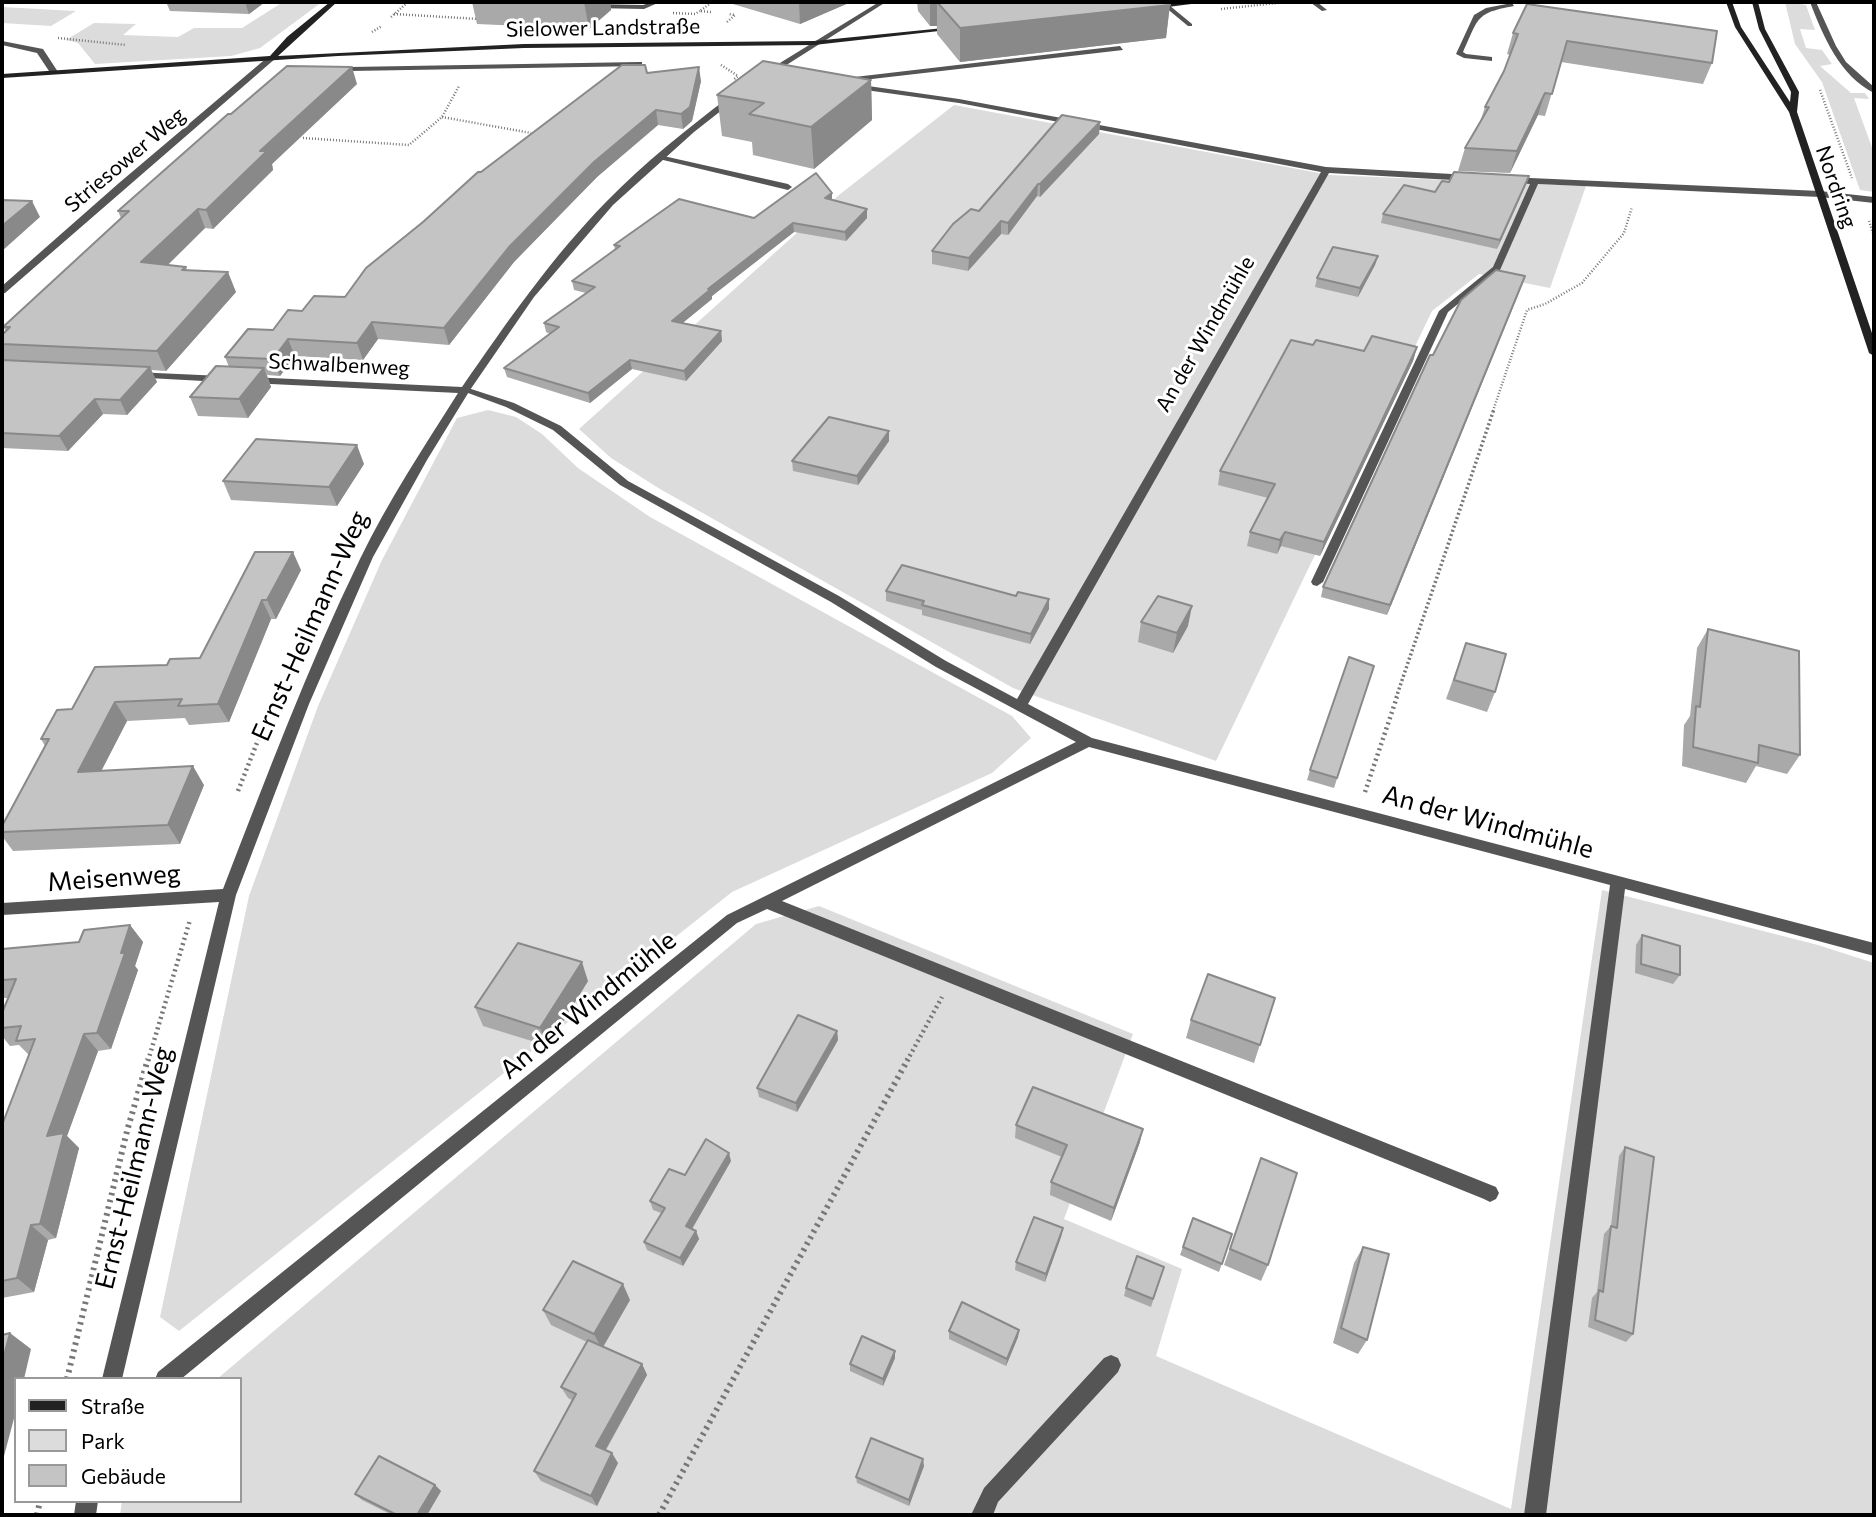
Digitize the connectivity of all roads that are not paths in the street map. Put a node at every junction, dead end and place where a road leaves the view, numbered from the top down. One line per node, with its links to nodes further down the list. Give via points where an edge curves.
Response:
1 (334, 2): 18 (main road)
2 (657, 2): 8 (street, via 644,7)
3 (883, 2): 15 (street, Ernst-Heilmann-Weg)
4 (1204, 2): 9 (main road)
5 (1729, 2): 26 (main road, Nordring, via 1738,27)
6 (1755, 2): 26 (main road, Nordring, via 1762,29 1795,92)
7 (1814, 2): 25 (street, via 1843,63)
8 (583, 5)
9 (1167, 5): 11 (main road); 12 (street)
10 (1512, 5): 19 (street, via 1480,11 1459,52)
11 (1143, 8)
12 (1190, 25)
13 (964, 28): 15 (main road, Sielower Landstraße)
14 (2, 43): 23 (street, via 40,51)
15 (814, 43): 16 (main road, Sielower Landstraße); 27 (street, Ernst-Heilmann-Weg, via 691,130)
16 (524, 46): 18 (main road, Sielower Landstraße); 21 (street)
17 (1120, 48): 28 (street, via 837,82)
18 (272, 58): 23 (main road, Sielower Landstraße); 35 (street, Striesower Weg)
19 (1489, 59)
20 (639, 64): 21 (street)
21 (513, 67): 22 (street)
22 (350, 69)
23 (54, 72): 24 (main road, Sielower Landstraße)
24 (2, 76)
25 (1874, 91)
26 (1793, 112): 33 (main road, Nordring)
27 (662, 157): 32 (street); 38 (street, Ernst-Heilmann-Weg, via 610,203 531,295)
28 (1326, 170): 29 (street); 40 (street, An der Windmühle)
29 (1479, 178)
30 (1493, 179): 31 (street)
31 (1535, 181): 33 (street); 39 (street, via 1497,268 1444,311)
32 (788, 187)
33 (1820, 194): 34 (street); 36 (main road, Nordring)
34 (1874, 200)
35 (2, 291)
36 (1874, 353)
37 (126, 374): 38 (street, Schwalbenweg)
38 (465, 390): 40 (street, An der Windmühle, via 557,428 624,483); 43 (street, Ernst-Heilmann-Weg, via 368,557 302,704)
39 (1317, 582)
40 (1021, 704): 41 (street, An der Windmühle)
41 (1088, 741): 42 (street, An der Windmühle); 44 (street, An der Windmühle)
42 (1618, 881): 46 (street, An der Windmühle); 52 (street)
43 (228, 895): 45 (street, Meisenweg); 49 (street, Ernst-Heilmann-Weg)
44 (767, 902): 47 (street); 50 (street, An der Windmühle, via 732,919)
45 (2, 909)
46 (1874, 949)
47 (1490, 1193)
48 (1111, 1365): 51 (street, via 991,1495)
49 (112, 1377)
50 (167, 1377)
51 (982, 1515)
52 (1535, 1515)

